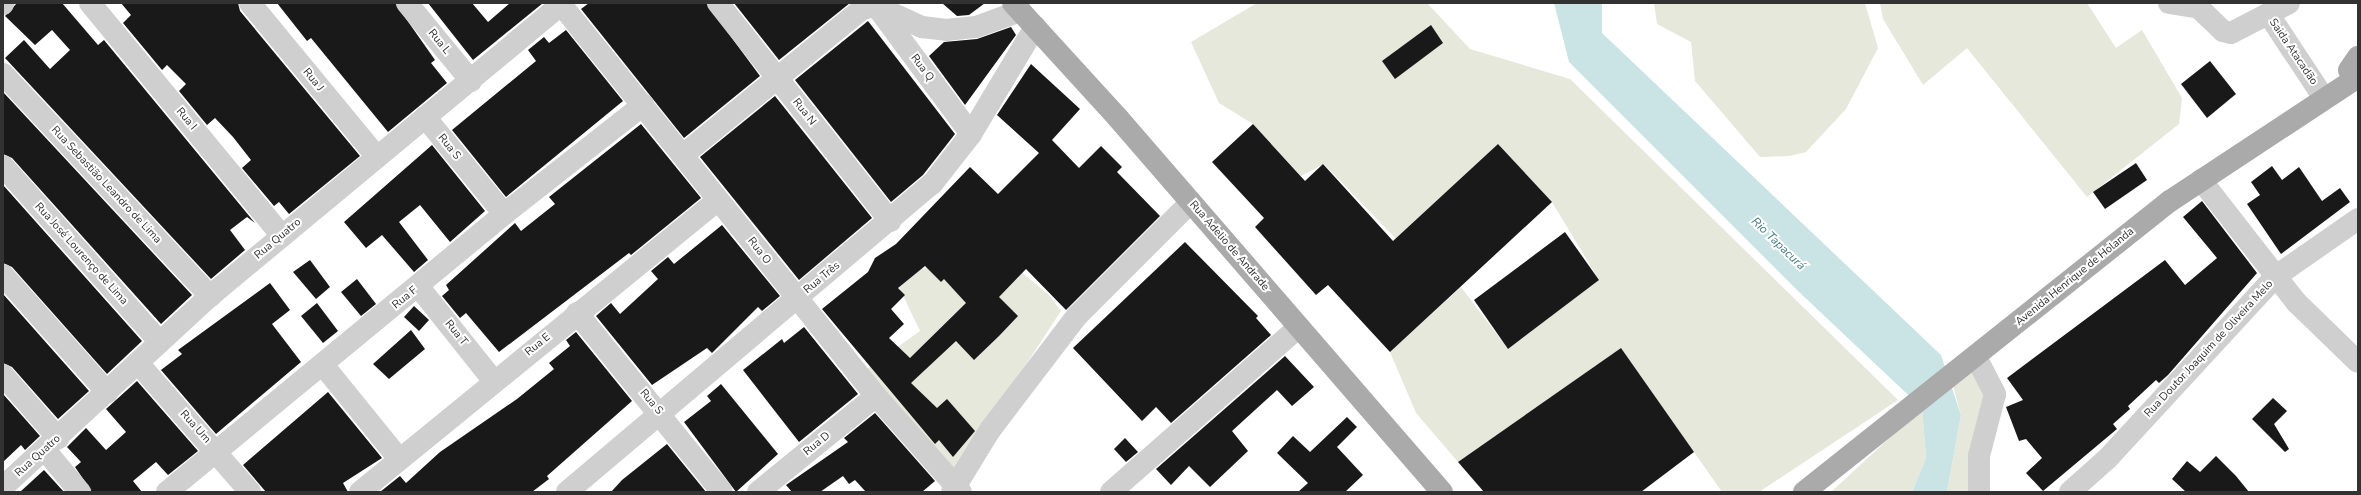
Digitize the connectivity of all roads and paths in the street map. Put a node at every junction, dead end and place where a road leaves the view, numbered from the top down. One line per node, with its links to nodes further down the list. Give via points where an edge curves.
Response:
1 (90, 3): 28 (street, Rua I)
2 (250, 3): 20 (street, Rua J)
3 (407, 3): 14 (street, Rua L)
4 (718, 3): 13 (street, Rua N)
5 (2169, 3): 9 (street, via 2199,8 2227,33)
6 (562, 4): 14 (street, Rua Quatro); 16 (street, Rua O)
7 (875, 4): 8 (street, via 922,26 946,30 976,27); 13 (street, via 862,10); 18 (street, Rua Q)
8 (1017, 7): 10 (main road, Rua Adelio de Andrade)
9 (2278, 9): 15 (street, Saida Atacadão)
10 (1035, 27): 18 (street, Rua Três); 24 (main road, Rua Adelio de Andrade)
11 (2356, 67): 15 (main road); 22 (main road, Avenida Henrique de Holanda)
12 (3, 74): 32 (street, Rua Sebastião Leandro de Lima)
13 (778, 79): 19 (street); 27 (street, Rua N)
14 (471, 81): 17 (street, Rua Quatro)
15 (2323, 86): 37 (main road, via 2172,184 1969,348)
16 (643, 105): 19 (street, Rua O); 25 (street, Rua F)
17 (425, 117): 20 (street, Rua Quatro); 25 (street, Rua S)
18 (971, 134): 27 (street, Rua Três, via 932,184)
19 (683, 155): 23 (street, Rua O)
20 (376, 156): 28 (street, Rua Quatro)
21 (3, 166): 36 (street, Rua José Lourenço de Lima)
22 (2201, 180): 30 (street); 37 (main road, Avenida Henrique de Holanda)
23 (718, 200): 33 (street, Rua O); 34 (street, Rua E)
24 (1191, 202): 35 (main road, Rua Adelio de Andrade); 50 (street, via 1077,316 990,430)
25 (504, 214): 31 (street, Rua F)
26 (2358, 219): 30 (street, Rua Doutor Joaquim de Oliveira Melo)
27 (890, 221): 33 (street, Rua Três)
28 (282, 236): 32 (street, Rua Quatro)
29 (3, 276): 43 (street)
30 (2276, 276): 38 (street, via 2296,302); 62 (street, Rua Doutor Joaquim de Oliveira Melo, via 2108,458)
31 (418, 286): 40 (street, Rua F); 42 (street, Rua T)
32 (210, 296): 36 (street, Rua Quatro)
33 (797, 299): 44 (street, Rua O); 45 (street, Rua Três)
34 (577, 313): 42 (street, Rua E); 45 (street, Rua S)
35 (1300, 327): 58 (street); 59 (main road, Rua Adelio de Andrade)
36 (159, 341): 39 (street, Rua Quatro)
37 (1967, 362): 60 (main road, Avenida Henrique de Holanda); 61 (street, via 1995,394 1979,456)
38 (2358, 362)
39 (138, 363): 43 (street, Rua Quatro); 47 (street, Rua Um)
40 (323, 365): 47 (street, Rua F); 48 (street)
41 (3, 375): 46 (street)
42 (493, 380): 48 (street, Rua E)
43 (107, 392): 46 (street, Rua Quatro)
44 (876, 396): 50 (street, Rua O); 57 (street, Rua D)
45 (662, 415): 55 (street, Rua Três); 56 (street, Rua S)
46 (52, 444): 49 (street, Rua Quatro); 51 (street)
47 (217, 452): 52 (street, Rua F); 53 (street, Rua Um)
48 (400, 459): 54 (street, Rua E)
49 (3, 487)
50 (957, 491)
51 (80, 492)
52 (167, 492)
53 (250, 492)
54 (360, 492)
55 (567, 492)
56 (722, 492)
57 (758, 492)
58 (1111, 492)
59 (1442, 492)
60 (1804, 492)
61 (1979, 492)
62 (2070, 492)

